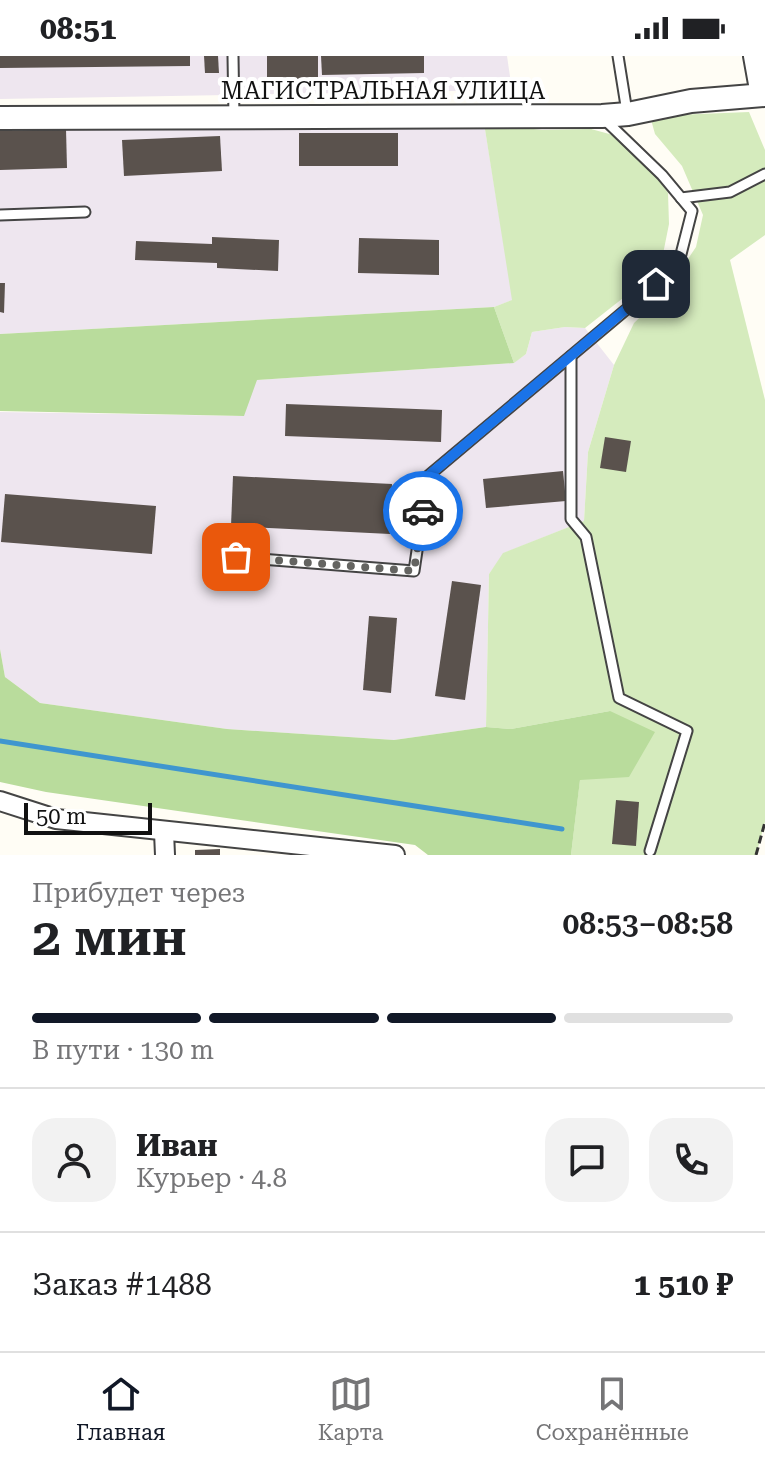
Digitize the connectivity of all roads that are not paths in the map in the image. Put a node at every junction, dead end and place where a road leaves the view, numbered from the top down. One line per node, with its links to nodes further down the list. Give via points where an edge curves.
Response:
1 (233, 56): 8 (lane)
2 (618, 56): 5 (lane)
3 (755, 56): 4 (street)
4 (764, 97): 5 (street, МАГИСТРАЛЬНАЯ УЛИЦА, via 691,101)
5 (628, 114): 6 (street, МАГИСТРАЛЬНАЯ УЛИЦА)
6 (602, 116): 8 (street, МАГИСТРАЛЬНАЯ УЛИЦА); 10 (lane)
7 (0, 118): 8 (street, МАГИСТРАЛЬНАЯ УЛИЦА)
8 (234, 118)
9 (765, 174): 10 (lane, via 730,192)
10 (681, 198): 13 (lane, via 692,211 678,266)
11 (85, 212): 12 (lane)
12 (0, 215)
13 (571, 356): 14 (lane, via 428,476 414,571); 17 (lane, via 571,519 586,537 619,698 687,731)
14 (236, 557)
15 (0, 801): 16 (street, via 56,819)
16 (164, 832): 18 (street); 19 (street)
17 (650, 851)
18 (165, 855)
19 (395, 855)

